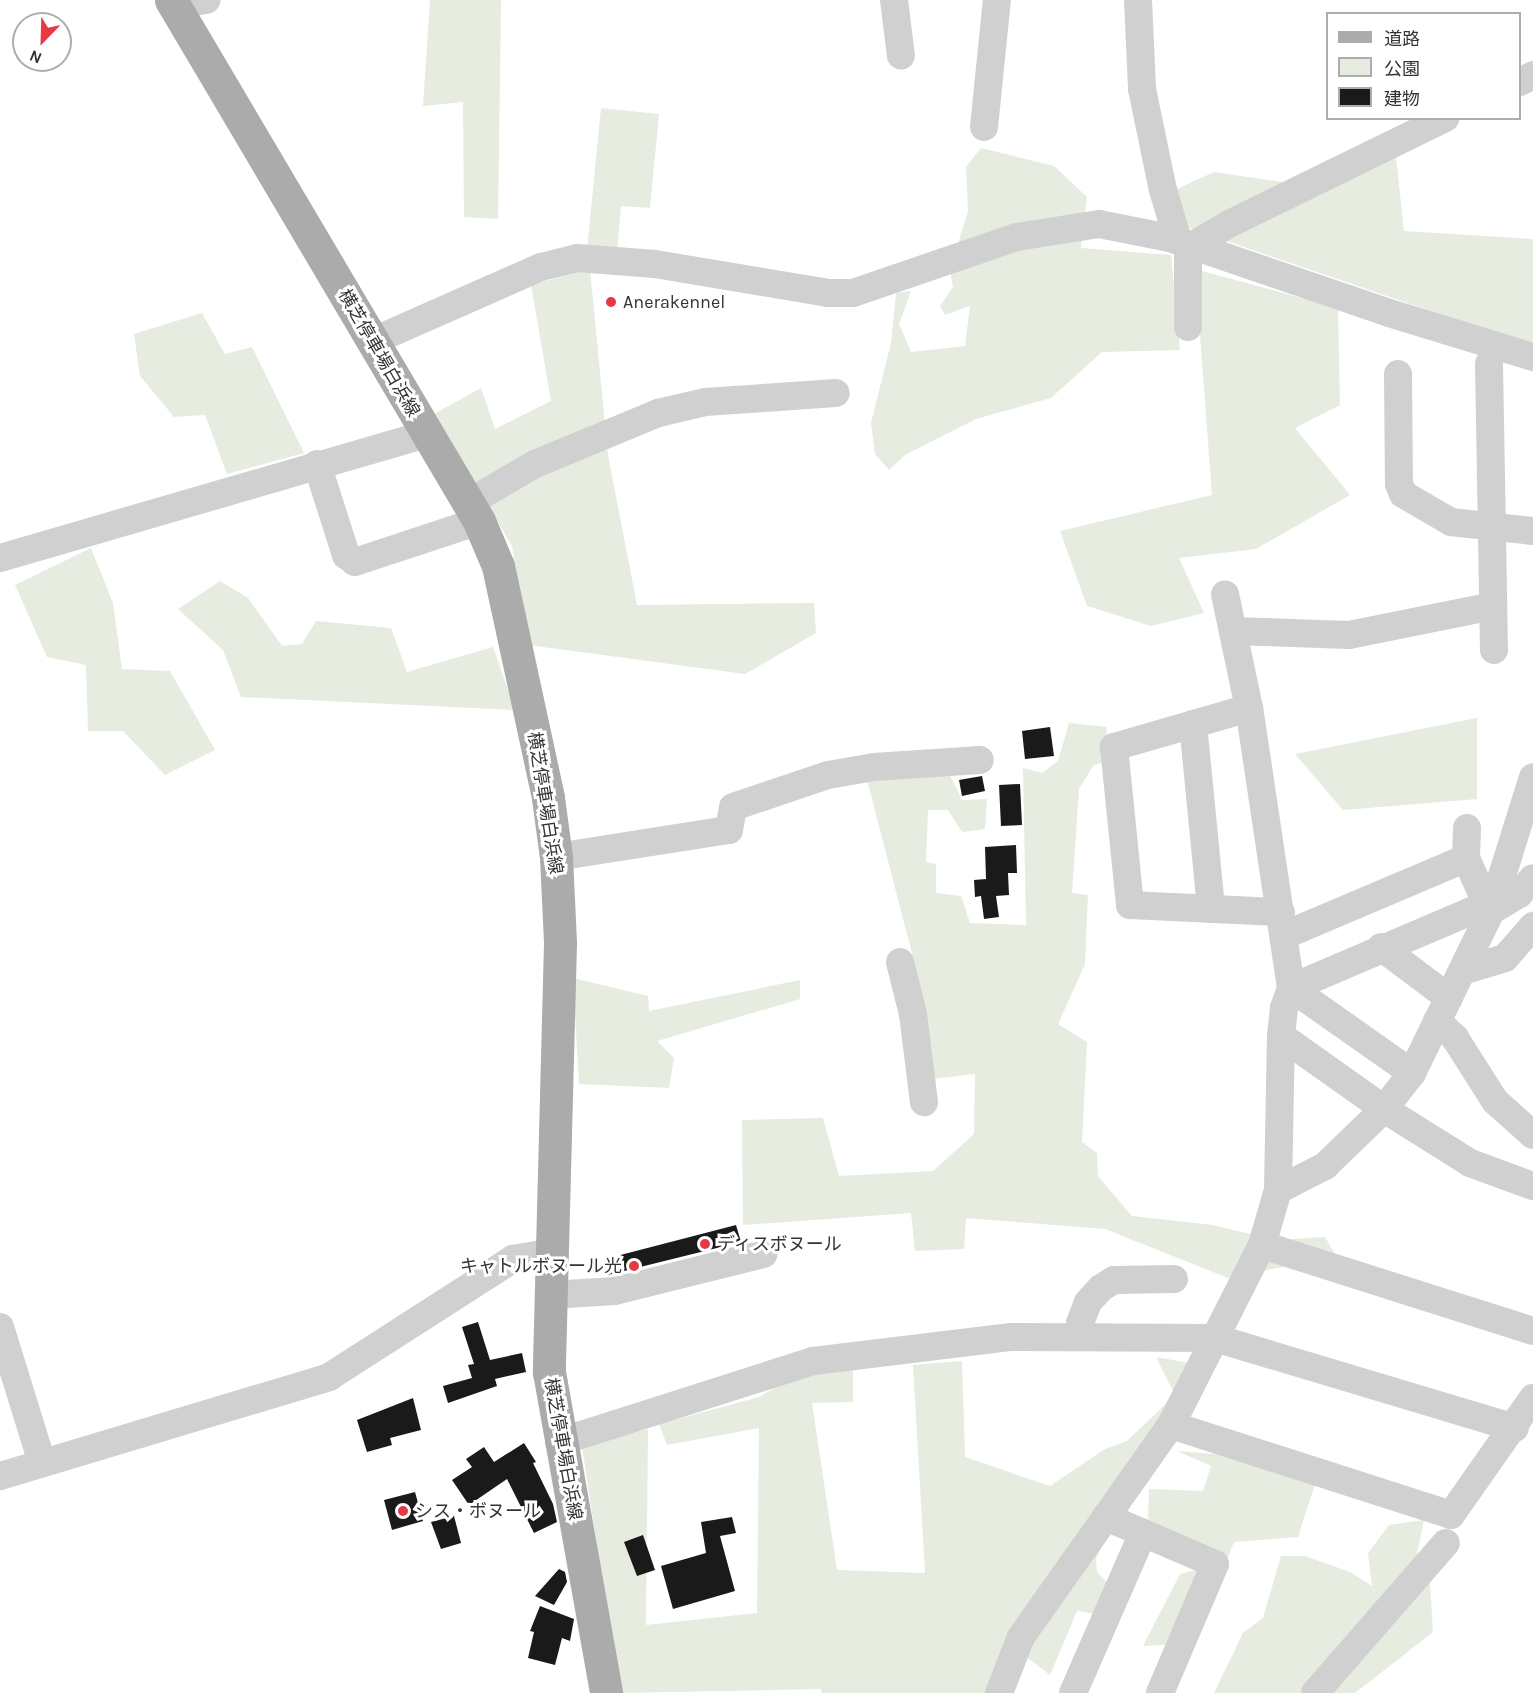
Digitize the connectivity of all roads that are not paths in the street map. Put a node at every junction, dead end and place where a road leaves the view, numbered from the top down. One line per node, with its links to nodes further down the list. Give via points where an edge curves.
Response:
1 (207, 0): 5 (street)
2 (894, 0): 6 (street)
3 (997, 0): 8 (street)
4 (1138, 0): 9 (street, via 1142,89 1163,190)
5 (172, 2): 11 (main road, 横芝停車場白浜線)
6 (901, 56)
7 (1441, 120): 9 (street)
8 (984, 127)
9 (1186, 244): 10 (street); 11 (street, via 1099,224 1055,228 1017,237 854,293 828,293 655,264 577,258 541,267); 12 (street)
10 (1188, 327)
11 (373, 341): 16 (main road, 横芝停車場白浜線)
12 (1533, 357)
13 (1489, 364): 19 (street)
14 (1398, 374): 19 (street, via 1399,484 1403,494 1451,522)
15 (836, 393): 18 (street, via 705,402 658,413 535,464)
16 (426, 434): 17 (street); 18 (main road, 横芝停車場白浜線)
17 (317, 464): 18 (street, via 346,555 355,562); 21 (street)
18 (474, 512): 31 (main road, 横芝停車場白浜線, via 498,566 509,610)
19 (1491, 528): 20 (street); 23 (street)
20 (1533, 531)
21 (0, 558)
22 (1225, 594): 24 (street)
23 (1493, 606): 24 (street, via 1349,635); 25 (street)
24 (1233, 631): 26 (street)
25 (1494, 650)
26 (1250, 708): 27 (street); 36 (street)
27 (1194, 724): 35 (street); 35 (street, via 1114,747 1130,905)
28 (981, 760): 31 (street, via 874,767 828,775 733,807 729,830)
29 (1533, 777): 34 (street)
30 (1467, 828): 32 (street)
31 (556, 857): 51 (main road, 横芝停車場白浜線, via 560,943)
32 (1466, 858): 34 (street); 36 (street)
33 (1533, 878): 34 (street, via 1519,894)
34 (1490, 906): 38 (street); 40 (street)
35 (1211, 909): 36 (street)
36 (1283, 923): 41 (street)
37 (1533, 926): 40 (street, via 1505,958)
38 (1381, 947): 41 (street); 42 (street)
39 (900, 962): 45 (street, via 913,1014)
40 (1462, 971): 42 (street)
41 (1291, 988): 43 (street); 44 (street)
42 (1443, 1009): 44 (street); 47 (street, via 1455,1038 1495,1101)
43 (1281, 1036): 46 (street); 49 (street)
44 (1412, 1073): 46 (street)
45 (924, 1102)
46 (1384, 1109): 48 (street, via 1470,1163); 49 (street, via 1325,1166)
47 (1533, 1135)
48 (1533, 1186)
49 (1278, 1190): 50 (street)
50 (1262, 1245): 56 (street); 58 (street)
51 (551, 1252): 54 (main road, 横芝停車場白浜線); 63 (street, via 513,1259 329,1377)
52 (763, 1254): 54 (street, via 615,1291)
53 (1174, 1279): 57 (street, via 1114,1280 1101,1288 1088,1302 1080,1323)
54 (550, 1295): 62 (main road, 横芝停車場白浜線, via 549,1372)
55 (0, 1327): 63 (street)
56 (1533, 1331)
57 (1082, 1337): 58 (street); 62 (street, via 1012,1337 813,1361)
58 (1215, 1338): 60 (street); 61 (street)
59 (1533, 1398): 61 (street)
60 (1171, 1425): 61 (street, via 1451,1515); 65 (street)
61 (1515, 1428)
62 (559, 1442): 68 (main road, 横芝停車場白浜線)
63 (42, 1464): 64 (street)
64 (0, 1476)
65 (1106, 1517): 66 (street); 69 (street, via 1021,1637)
66 (1143, 1533): 70 (street); 71 (street, via 1215,1564)
67 (1446, 1543): 72 (street)
68 (606, 1693)
69 (999, 1693)
70 (1074, 1693)
71 (1160, 1693)
72 (1315, 1693)

